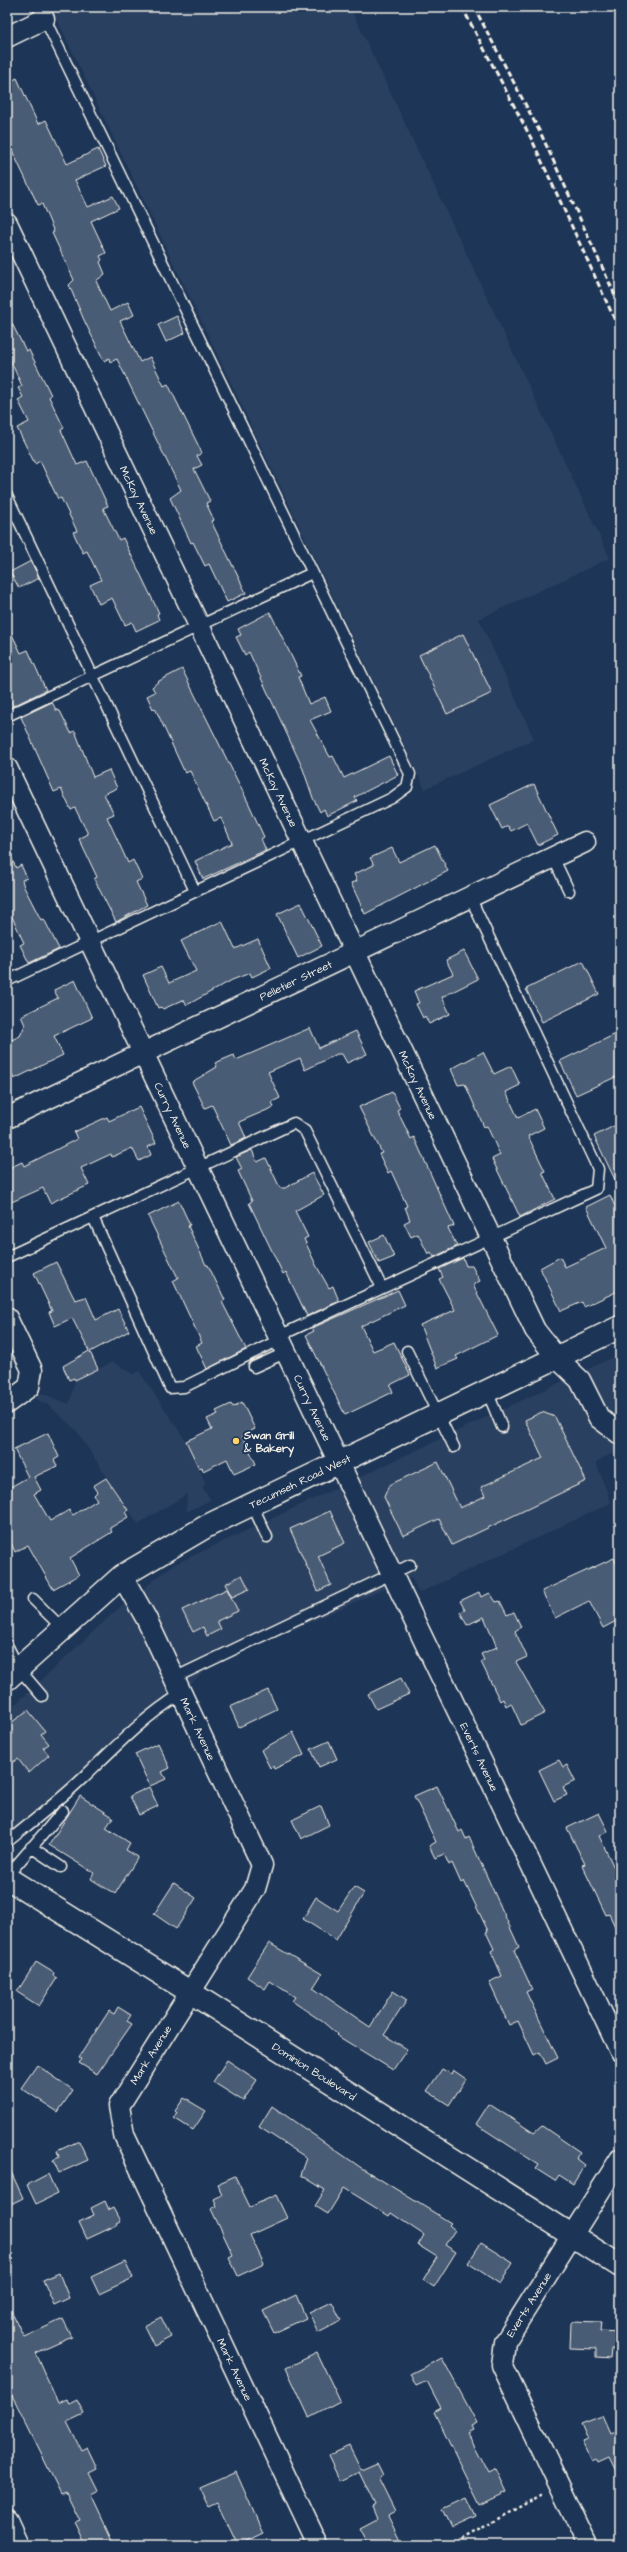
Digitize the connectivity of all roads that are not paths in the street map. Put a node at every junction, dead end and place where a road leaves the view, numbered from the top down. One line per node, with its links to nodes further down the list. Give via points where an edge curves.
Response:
1 (42, 13): 2 (street); 5 (lane)
2 (7, 37)
3 (7, 223): 6 (street, McKay Avenue)
4 (7, 496): 7 (lane)
5 (312, 573): 6 (lane); 10 (lane, via 410,774 407,787 392,798)
6 (199, 626): 7 (lane); 10 (street, McKay Avenue)
7 (92, 676): 8 (lane); 13 (lane)
8 (7, 716)
9 (7, 768): 16 (street, Curry Avenue)
10 (301, 840): 13 (lane); 17 (street, McKay Avenue)
11 (576, 841): 12 (street, Pelletier Street)
12 (553, 857): 14 (lane); 15 (street, Pelletier Street)
13 (195, 891): 16 (lane)
14 (569, 891)
15 (470, 897): 17 (street, Pelletier Street); 23 (lane, via 598,1169 596,1189)
16 (90, 941): 18 (lane); 19 (street, Curry Avenue)
17 (355, 952): 19 (street, Pelletier Street); 23 (street, McKay Avenue)
18 (7, 981)
19 (144, 1052): 20 (street, Pelletier Street); 21 (street, Curry Avenue)
20 (7, 1118)
21 (199, 1168): 22 (lane); 25 (lane, via 294,1123 305,1131); 28 (street, Curry Avenue)
22 (93, 1217): 24 (lane); 28 (lane, via 170,1388 184,1387)
23 (491, 1238): 25 (lane); 30 (street, McKay Avenue, via 535,1330)
24 (7, 1257)
25 (382, 1288): 28 (lane)
26 (7, 1318): 33 (street, via 32,1370 28,1387)
27 (620, 1327): 30 (street, Tecumseh Road West)
28 (282, 1342): 31 (lane); 38 (street, Curry Avenue)
29 (407, 1351): 34 (lane)
30 (557, 1358): 32 (street, Tecumseh Road West); 36 (street, McKay Avenue, via 580,1380 600,1418)
31 (254, 1367)
32 (487, 1392): 34 (street, Tecumseh Road West); 35 (lane)
33 (7, 1404)
34 (437, 1415): 37 (lane); 38 (street, Tecumseh Road West)
35 (502, 1427)
36 (620, 1434)
37 (454, 1447)
38 (340, 1462): 39 (street, Tecumseh Road West); 41 (street, Everts Avenue)
39 (252, 1504): 40 (lane); 42 (street, Tecumseh Road West, via 207,1526)
40 (267, 1537)
41 (402, 1569): 47 (lane); 55 (street, Everts Avenue)
42 (122, 1576): 44 (street, Tecumseh Road West); 47 (street, Mark Avenue, via 146,1618)
43 (33, 1599): 44 (lane)
44 (63, 1629): 46 (street, Tecumseh Road West)
45 (7, 1645): 46 (lane)
46 (13, 1674): 48 (lane)
47 (178, 1686): 50 (lane, via 162,1705 109,1751 83,1778); 54 (street, Mark Avenue, via 262,1865 255,1889)
48 (42, 1696)
49 (63, 1811): 51 (lane)
50 (7, 1842)
51 (31, 1847): 52 (lane); 53 (lane)
52 (61, 1867)
53 (7, 1877): 54 (street, Dominion Boulevard)
54 (190, 1992): 57 (street, Dominion Boulevard); 61 (street, Mark Avenue, via 119,2106 124,2135)
55 (620, 2051)
56 (620, 2159): 57 (street, Everts Avenue)
57 (572, 2236): 58 (street, Dominion Boulevard); 62 (street, Everts Avenue, via 505,2342 502,2365)
58 (620, 2266)
59 (7, 2521): 60 (street)
60 (18, 2545)
61 (318, 2545)
62 (588, 2545)

